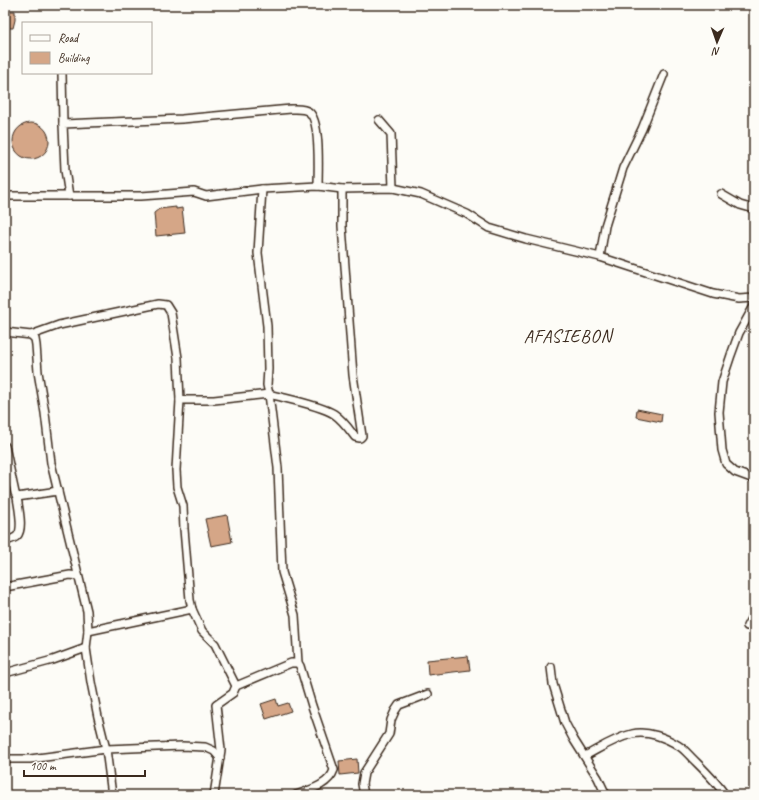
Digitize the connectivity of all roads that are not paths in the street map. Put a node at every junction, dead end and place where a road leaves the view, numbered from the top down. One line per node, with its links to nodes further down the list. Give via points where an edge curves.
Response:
1 (62, 74): 4 (street)
2 (664, 74): 13 (street, via 623,168 605,226)
3 (379, 120): 6 (street, via 390,134)
4 (63, 124): 5 (street, via 182,119 302,109 310,112 315,120); 11 (street)
5 (318, 186): 7 (street); 8 (street)
6 (393, 188): 8 (street); 13 (street, via 421,194 467,214 489,228)
7 (262, 189): 11 (street, via 206,196 194,192 141,196); 18 (street, via 258,253 266,326)
8 (342, 189): 18 (street, via 342,232 353,375 362,436 355,437 344,421 323,408)
9 (721, 194): 12 (street, via 740,205)
10 (5, 196): 11 (street)
11 (69, 196)
12 (754, 209)
13 (600, 257): 14 (street, via 713,294 739,299)
14 (754, 298)
15 (754, 306): 21 (street, via 739,333 722,382 719,412 722,450 726,464 735,472)
16 (5, 332): 17 (street)
17 (31, 335): 19 (street, via 66,324 158,304 166,305 171,313 178,358); 22 (street, via 35,339)
18 (269, 394): 19 (street, via 214,400); 32 (street, via 278,468 282,572 295,615)
19 (180, 400): 27 (street, via 176,470 177,487 183,506 187,575)
20 (5, 450): 23 (street)
21 (754, 479)
22 (58, 491): 23 (street); 25 (street)
23 (17, 497): 24 (street, via 20,533 17,537)
24 (5, 541)
25 (78, 576): 26 (street, via 70,575); 30 (street, via 87,611)
26 (5, 587)
27 (192, 609): 30 (street); 35 (street, via 202,631 213,640)
28 (754, 613): 29 (street)
29 (746, 626)
30 (88, 631): 31 (street)
31 (86, 648): 34 (street); 37 (street)
32 (298, 663): 35 (street, via 291,663); 43 (street, via 334,770 324,783)
33 (551, 666): 38 (street, via 553,684 565,723)
34 (5, 673)
35 (236, 686): 39 (street, via 233,692 216,705)
36 (428, 694): 44 (street, via 399,705 395,711 389,734 364,773)
37 (106, 749): 39 (street, via 205,747 214,751); 40 (street, via 30,759); 41 (street)
38 (585, 756): 45 (street); 46 (street, via 632,734 653,735 680,746 717,783)
39 (220, 758): 42 (street)
40 (5, 759)
41 (112, 795)
42 (214, 795)
43 (296, 795)
44 (364, 795)
45 (606, 795)
46 (725, 795)

